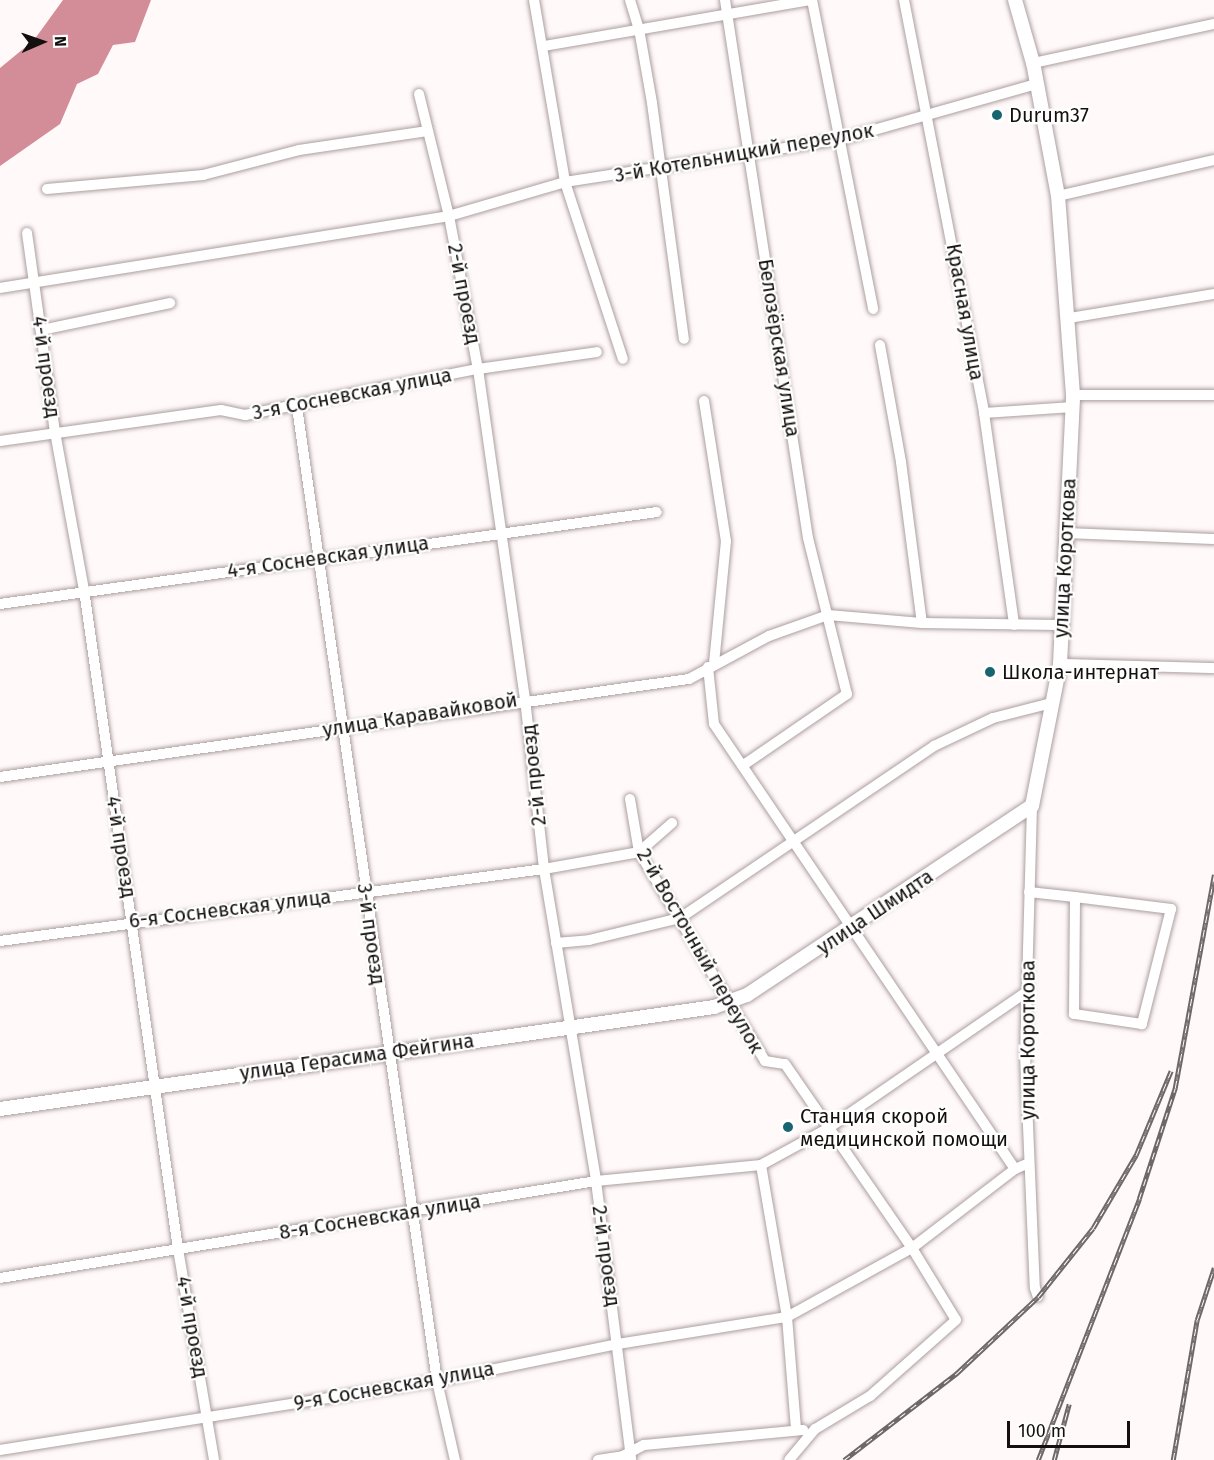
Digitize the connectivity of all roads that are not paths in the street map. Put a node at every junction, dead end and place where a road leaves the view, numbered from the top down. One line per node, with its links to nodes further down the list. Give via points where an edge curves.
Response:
1 (534, 0): 10 (street)
2 (630, 0): 9 (street)
3 (725, 0): 7 (street, Белозёрская улица)
4 (812, 0): 7 (street); 16 (street)
5 (904, 0): 14 (street, Красная улица)
6 (1016, 0): 11 (main road, улица Короткова)
7 (729, 14): 9 (street); 17 (street, Белозёрская улица)
8 (1214, 24): 11 (street)
9 (639, 29): 10 (street); 19 (street)
10 (544, 46): 20 (street)
11 (1033, 63): 12 (main road, улица Короткова)
12 (1037, 84): 14 (street, 3-й Котельницкий переулок); 22 (main road, улица Короткова)
13 (419, 94): 15 (street, 2-й проезд)
14 (930, 118): 16 (street, 3-й Котельницкий переулок); 41 (street, Красная улица)
15 (428, 130): 21 (street, via 299,150 203,175); 23 (street, 2-й проезд)
16 (842, 139): 17 (street, 3-й Котельницкий переулок); 29 (street)
17 (749, 156): 19 (street, 3-й Котельницкий переулок); 51 (street, Белозёрская улица, via 808,538)
18 (1214, 160): 22 (street)
19 (660, 170): 20 (street, 3-й Котельницкий переулок); 32 (street)
20 (565, 182): 23 (street, 3-й Котельницкий переулок); 35 (street)
21 (47, 189)
22 (1058, 196): 30 (main road, улица Короткова)
23 (449, 216): 25 (street, 3-й Котельницкий переулок); 36 (street, 2-й проезд)
24 (27, 233): 25 (street, 4-й проезд)
25 (34, 282): 26 (street, 3-й Котельницкий переулок); 31 (street, 4-й проезд)
26 (0, 288)
27 (1214, 294): 30 (street)
28 (170, 303): 31 (street)
29 (873, 309)
30 (1069, 318): 39 (main road, улица Короткова)
31 (41, 330): 42 (street, 4-й проезд)
32 (684, 339)
33 (880, 345): 52 (street, via 901,462)
34 (597, 352): 36 (street, 3-я Сосневская улица)
35 (623, 359)
36 (478, 369): 40 (street, 3-я Сосневская улица); 45 (street, 2-й проезд)
37 (1214, 395): 39 (street)
38 (704, 400): 56 (street, via 726,541)
39 (1073, 401): 41 (street); 46 (main road, улица Короткова)
40 (297, 407): 42 (street, 3-я Сосневская улица, via 245,415 221,410); 48 (street, 3-й проезд)
41 (984, 413): 53 (street, Красная улица)
42 (55, 432): 43 (street, 3-я Сосневская улица); 49 (street, 4-й проезд)
43 (0, 441)
44 (657, 512): 45 (street, 4-я Сосневская улица)
45 (502, 531): 48 (street, 4-я Сосневская улица); 58 (street, 2-й проезд)
46 (1065, 533): 47 (street); 54 (main road, улица Короткова)
47 (1214, 539)
48 (317, 560): 49 (street, 4-я Сосневская улица); 60 (street, 3-й проезд)
49 (84, 590): 50 (street, 4-я Сосневская улица); 61 (street, 4-й проезд)
50 (0, 604)
51 (828, 615): 52 (street); 56 (street, улица Каравайковой, via 770,636); 62 (street, Белозёрская улица, via 847,694)
52 (922, 623): 53 (street)
53 (1014, 625): 54 (street)
54 (1059, 625): 55 (main road, улица Короткова)
55 (1060, 664): 57 (street); 59 (main road, улица Короткова)
56 (711, 665): 58 (street, улица Каравайковой, via 689,679); 62 (street, via 714,724)
57 (1214, 668)
58 (525, 699): 60 (street, улица Каравайковой); 69 (street, 2-й проезд)
59 (1052, 703): 65 (main road, улица Короткова); 67 (street, via 993,718 934,746)
60 (345, 727): 61 (street, улица Каравайковой); 70 (street, 3-й проезд)
61 (107, 759): 63 (street, улица Каравайковой); 74 (street, 4-й проезд)
62 (742, 766): 67 (street)
63 (0, 777)
64 (630, 799): 68 (street, 2-й Восточный переулок)
65 (1032, 806): 71 (street, улица Короткова); 75 (main road, улица Шмидта)
66 (672, 823): 68 (street)
67 (794, 841): 73 (street); 75 (street)
68 (639, 852): 69 (street, 6-я Сосневская улица); 73 (street, 2-й Восточный переулок)
69 (544, 869): 70 (street, 6-я Сосневская улица); 77 (street, 2-й проезд)
70 (365, 892): 74 (street, 6-я Сосневская улица); 82 (street, 3-й проезд)
71 (1029, 892): 72 (street); 78 (street, улица Короткова)
72 (1075, 897): 72 (street, via 1171,909 1142,1024 1074,1014)
73 (680, 918): 77 (street, via 589,940); 79 (street, 2-й Восточный переулок)
74 (132, 921): 76 (street, 6-я Сосневская улица); 84 (street, 4-й проезд)
75 (854, 927): 79 (main road, улица Шмидта); 83 (street)
76 (0, 941)
77 (556, 943): 81 (street, 2-й проезд)
78 (1026, 992): 83 (street); 87 (street, улица Короткова)
79 (732, 1002): 80 (main road, улица Шмидта); 86 (street, 2-й Восточный переулок, via 765,1061 785,1064)
80 (714, 1007): 81 (main road, улица Герасима Фейгина)
81 (569, 1026): 82 (main road, улица Герасима Фейгина); 90 (street, 2-й проезд)
82 (388, 1053): 84 (main road, улица Герасима Фейгина); 91 (street, 3-й проезд)
83 (936, 1053): 86 (street); 89 (street)
84 (157, 1087): 85 (main road, улица Герасима Фейгина); 93 (street, 4-й проезд)
85 (0, 1109)
86 (827, 1129): 88 (street); 92 (street, 2-й Восточный переулок)
87 (1029, 1163): 89 (street, 9-я Сосневская улица); 95 (street, улица Короткова)
88 (761, 1165): 90 (street, 8-я Сосневская улица); 96 (street)
89 (1015, 1168): 92 (street, 9-я Сосневская улица)
90 (596, 1181): 91 (street, 8-я Сосневская улица); 97 (street, 2-й проезд)
91 (413, 1213): 93 (street, 8-я Сосневская улица); 98 (street, 3-й проезд)
92 (912, 1248): 96 (street, 9-я Сосневская улица); 100 (street, 2-й Восточный переулок, via 956,1320 870,1396)
93 (178, 1249): 94 (street, 8-я Сосневская улица); 99 (street, 4-й проезд)
94 (0, 1278)
95 (1038, 1297)
96 (787, 1317): 97 (street, 9-я Сосневская улица); 101 (street)
97 (618, 1344): 98 (street, 9-я Сосневская улица); 103 (street, 2-й проезд)
98 (437, 1381): 99 (street, 9-я Сосневская улица); 105 (street, 3-й проезд)
99 (208, 1417): 102 (street, 9-я Сосневская улица); 104 (street, 4-й проезд)
100 (815, 1429): 101 (street); 107 (street)
101 (796, 1430): 103 (street, via 644,1445)
102 (0, 1450)
103 (631, 1456): 106 (street)
104 (214, 1460)
105 (455, 1460)
106 (598, 1460)
107 (789, 1460)

